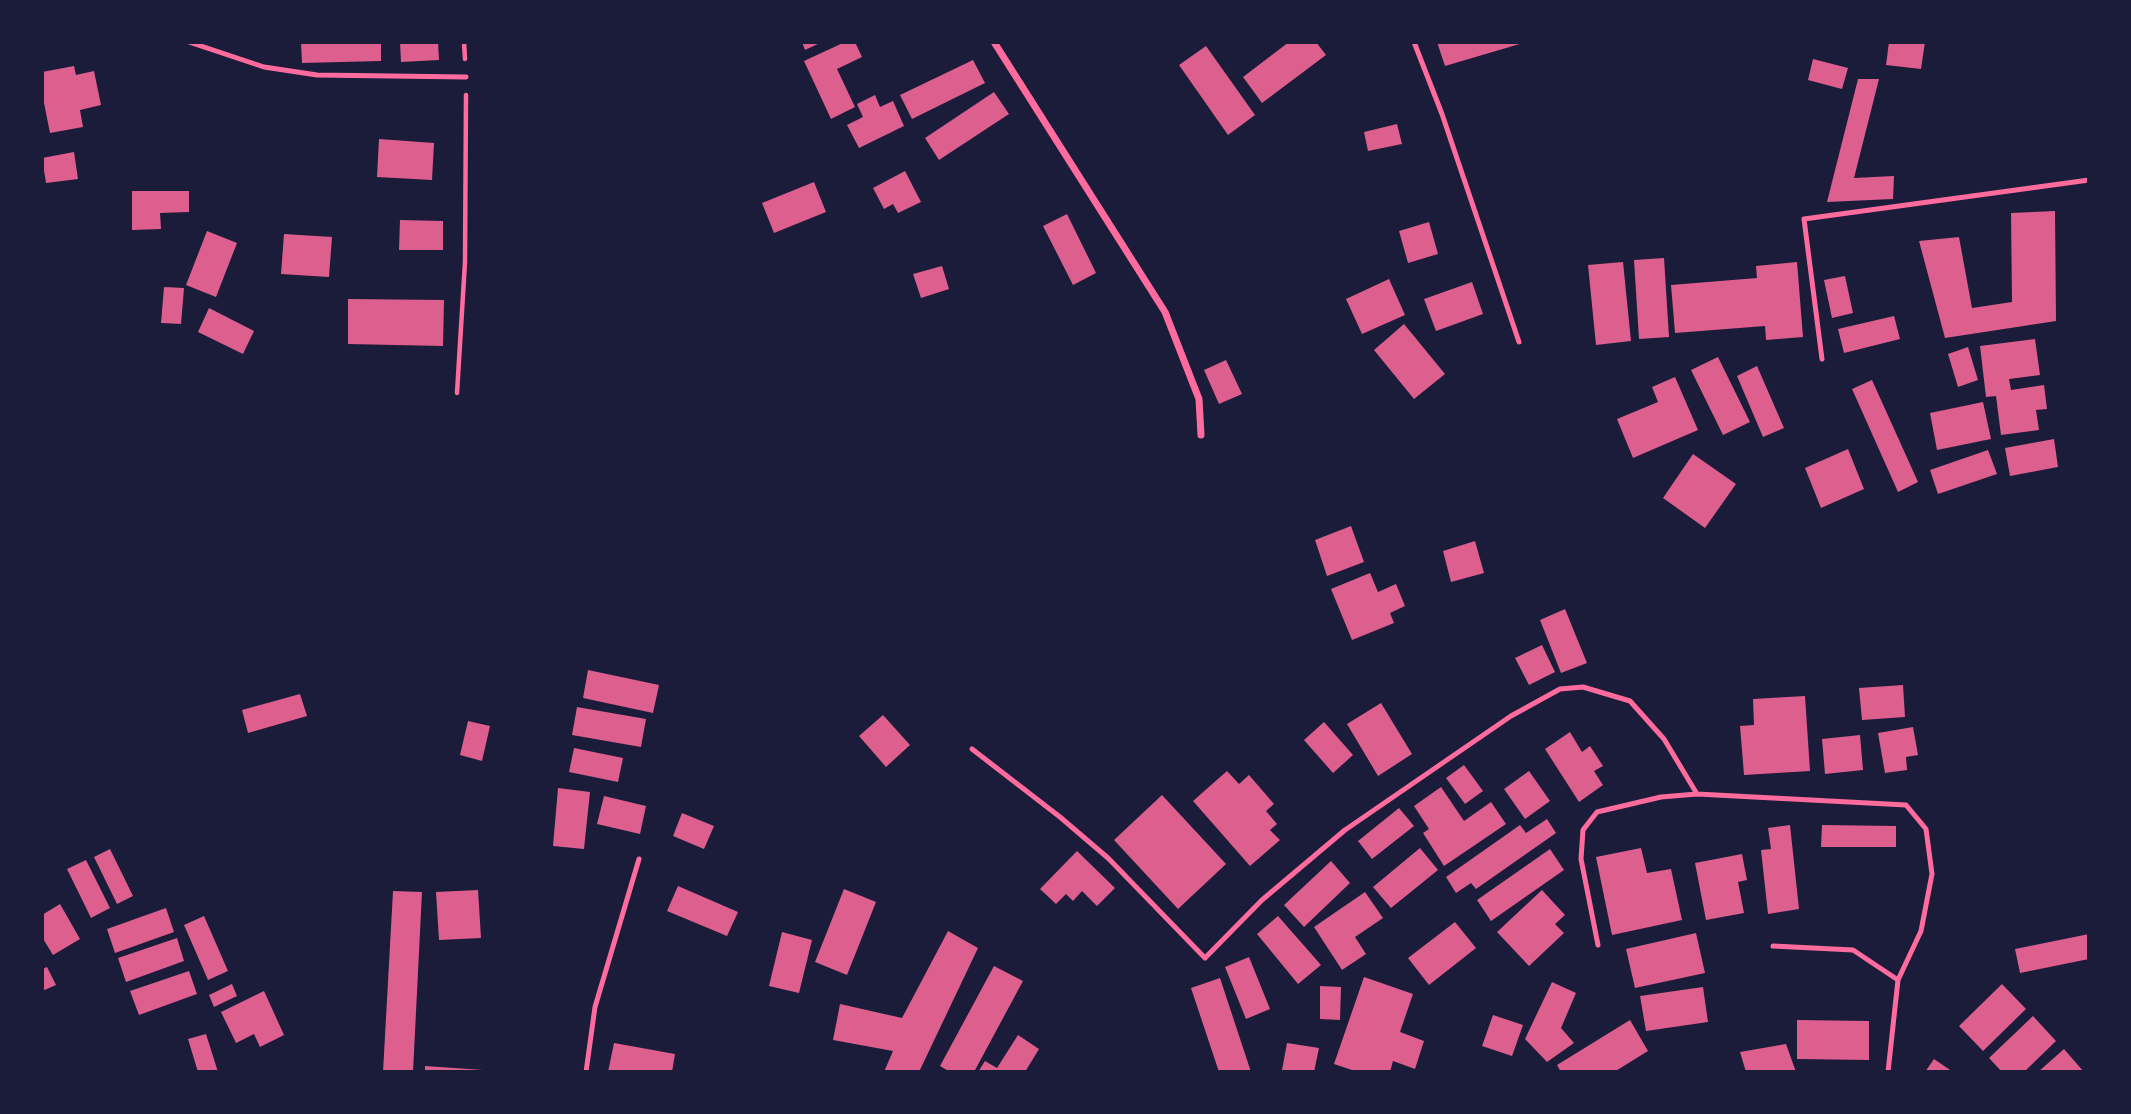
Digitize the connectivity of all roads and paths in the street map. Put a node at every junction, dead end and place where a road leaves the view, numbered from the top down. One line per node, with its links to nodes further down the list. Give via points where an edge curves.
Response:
1 (189, 42): 5 (lane, via 264,67 317,75)
2 (464, 42): 5 (path)
3 (994, 42): 10 (street, via 1165,312 1199,399)
4 (1414, 42): 7 (lane)
5 (466, 77): 9 (path, via 466,262)
6 (2089, 180): 8 (lane, via 1804,219)
7 (1519, 342)
8 (1822, 359)
9 (457, 393)
10 (1201, 435)
11 (972, 749): 12 (lane, via 1108,858 1205,958 1262,900 1345,830 1511,716 1560,689 1583,687 1630,701 1664,739)
12 (1697, 794): 14 (lane, via 1597,812 1583,830 1581,859); 16 (lane, via 1906,805 1926,829 1932,874 1922,932)
13 (639, 859): 17 (lane, via 595,1007)
14 (1598, 944)
15 (1773, 946): 16 (lane, via 1853,950)
16 (1898, 980): 18 (lane)
17 (586, 1072)
18 (1888, 1072)

